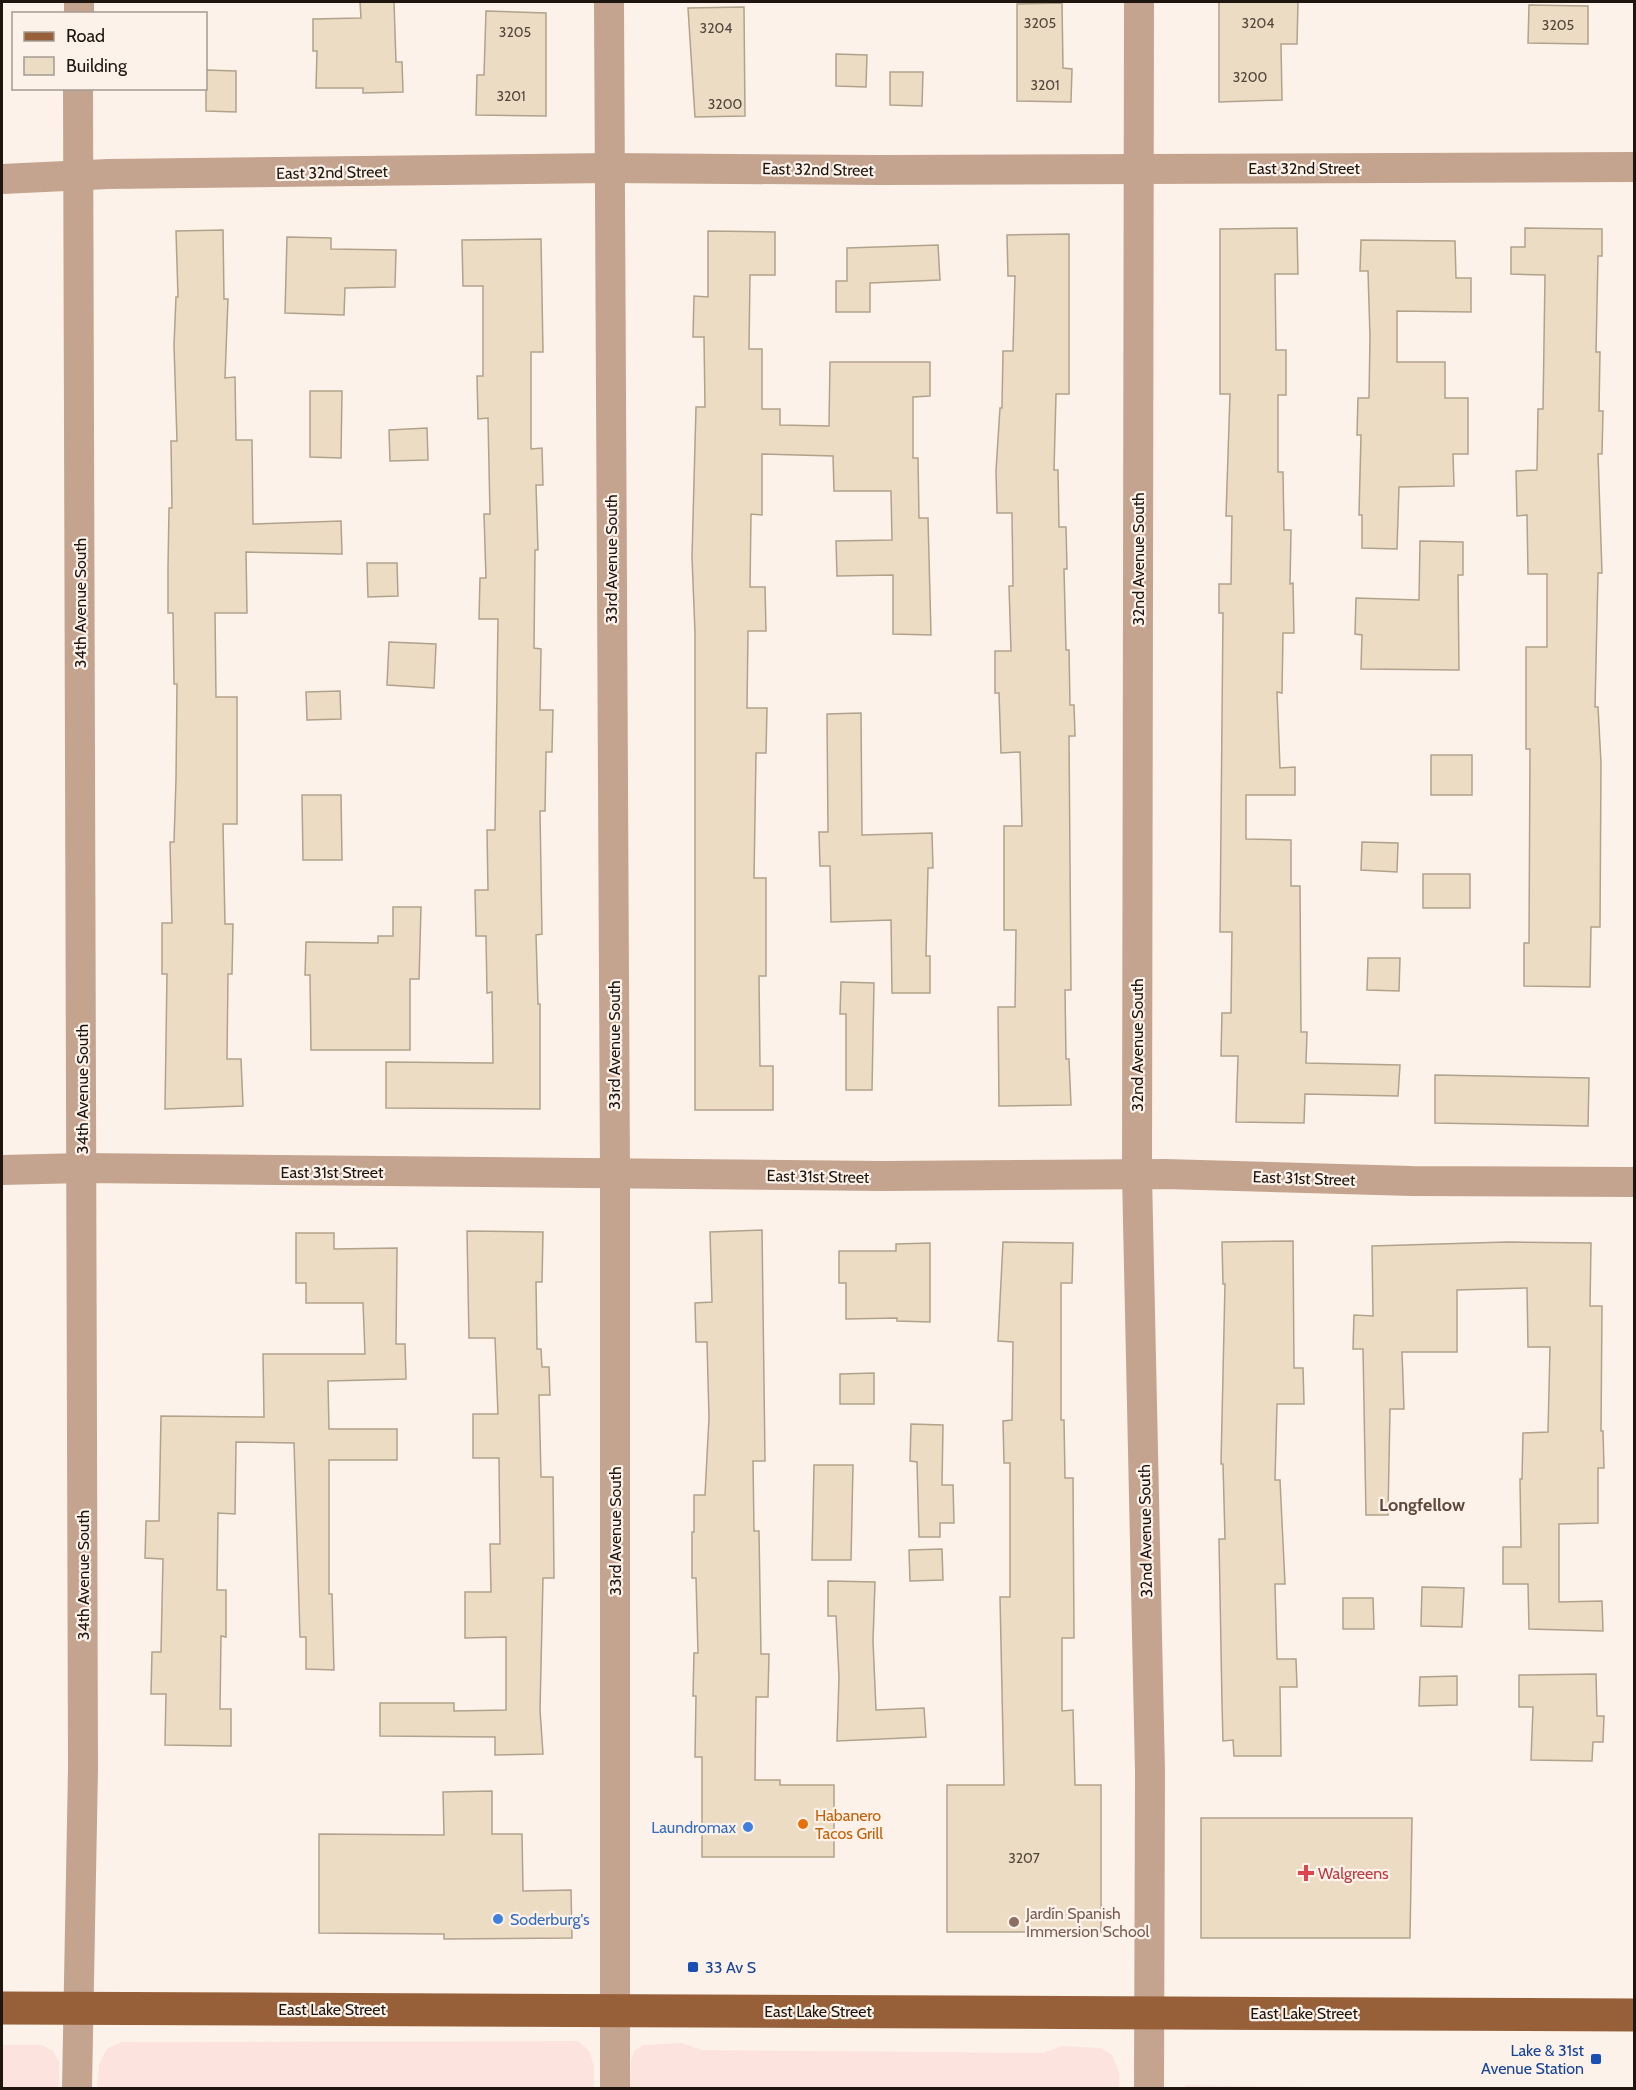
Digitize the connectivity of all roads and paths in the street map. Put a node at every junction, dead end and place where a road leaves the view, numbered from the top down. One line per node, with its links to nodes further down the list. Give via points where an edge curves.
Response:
1 (609, 2): 5 (street, 33rd Avenue South)
2 (1139, 2): 6 (street, 32nd Avenue South)
3 (78, 90): 7 (street, 34th Avenue South)
4 (1635, 167): 6 (street, East 32nd Street)
5 (609, 168): 6 (street, East 32nd Street); 7 (street, East 32nd Street); 11 (street, 33rd Avenue South)
6 (1139, 169): 12 (street, 32nd Avenue South)
7 (78, 176): 8 (street, East 32nd Street); 9 (street, 34th Avenue South)
8 (2, 179)
9 (83, 1168): 10 (street, East 31st Street); 11 (street, East 31st Street); 15 (street, 34th Avenue South, via 83,1768)
10 (2, 1170)
11 (615, 1174): 12 (street, East 31st Street); 16 (street, 33rd Avenue South)
12 (1137, 1175): 13 (street, East 31st Street); 17 (street, 32nd Avenue South, via 1150,1772)
13 (1635, 1182)
14 (2, 2008): 15 (main road, East Lake Street)
15 (77, 2009): 16 (main road, East Lake Street); 19 (street, 34th Avenue South)
16 (616, 2011): 17 (main road, East Lake Street); 20 (street, 33rd Avenue South)
17 (1149, 2012): 18 (main road, East Lake Street); 21 (street, 32nd Avenue South)
18 (1635, 2015)
19 (77, 2088)
20 (615, 2088)
21 (1149, 2088)

